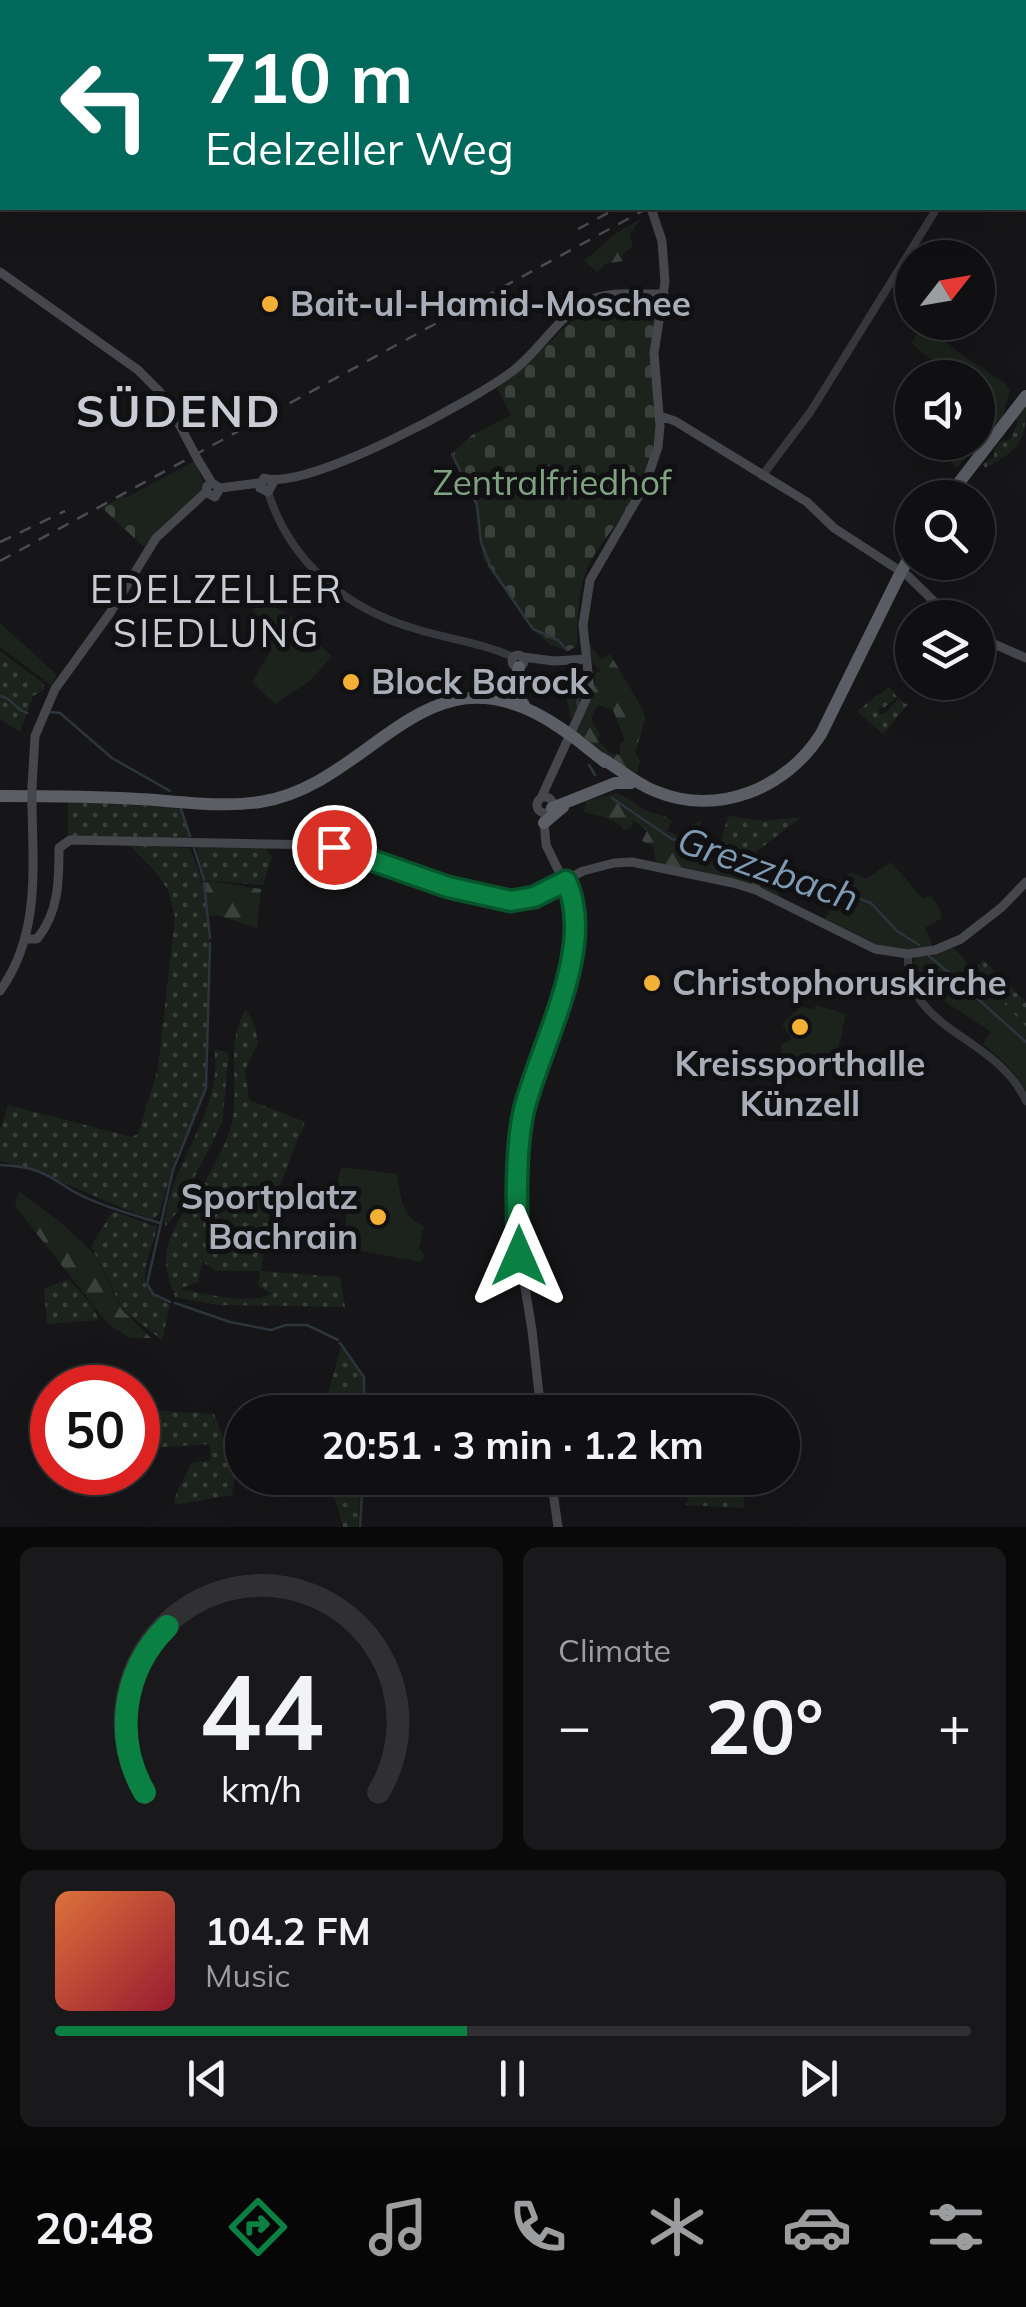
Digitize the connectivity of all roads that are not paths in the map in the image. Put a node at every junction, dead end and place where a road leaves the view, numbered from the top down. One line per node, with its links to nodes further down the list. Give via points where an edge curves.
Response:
1 (652, 210): 4 (main road, via 662,241)
2 (936, 210): 7 (street, via 812,411)
3 (0, 270): 10 (main road, bridge, via 156,386)
4 (664, 294): 6 (main road, via 654,353); 9 (main road, via 587,302 516,369 486,387 350,460)
5 (1026, 396): 8 (highway)
6 (660, 416): 7 (main road); 15 (main road, via 650,473 590,580)
7 (762, 476): 11 (main road)
8 (961, 480)
9 (265, 486): 10 (main road); 20 (street, via 296,550 350,599 400,624)
10 (210, 489): 36 (main road, bridge, via 156,538 61,679 37,728)
11 (895, 561)
12 (899, 580): 22 (highway)
13 (917, 580): 14 (main road)
14 (935, 600)
15 (583, 640): 18 (main road); 19 (main road)
16 (995, 644): 17 (main road)
17 (1026, 658)
18 (586, 659): 19 (main road); 21 (main road)
19 (570, 660): 20 (main road); 21 (main road)
20 (519, 662): 23 (highway, via 506,693); 24 (highway, via 514,692)
21 (589, 673): 27 (main road, via 589,695)
22 (851, 674): 25 (highway, via 806,754 752,792 687,800 640,784); 26 (highway, via 818,745 770,788 702,804 670,800)
23 (488, 700): 24 (highway); 29 (highway, via 422,711 335,772 266,801)
24 (530, 710): 25 (highway, bridge)
25 (597, 755): 26 (highway); 28 (highway, via 602,777)
26 (631, 783): 28 (highway)
27 (546, 784): 31 (main road); 31 (main road, via 534,802)
28 (592, 792): 30 (highway)
29 (0, 796)
30 (569, 802): 31 (highway); 31 (highway)
31 (546, 810): 32 (main road, via 545,842); 34 (main road, via 542,846)
32 (558, 868): 33 (main road); 34 (main road)
33 (583, 872): 34 (main road); 37 (main road, via 632,862 733,882 875,949)
34 (564, 882): 36 (main road, via 511,901 334,847 67,840 59,848 61,879 52,914 39,938); 40 (main road, via 572,900 571,965 524,1110 520,1146 518,1245)
35 (1026, 882): 37 (main road, via 976,928 942,948)
36 (26, 939): 38 (main road)
37 (908, 954): 39 (street, via 916,998 994,1059)
38 (0, 992)
39 (1026, 1101)
40 (538, 1395)
41 (553, 1495): 42 (main road)
42 (558, 1527)

